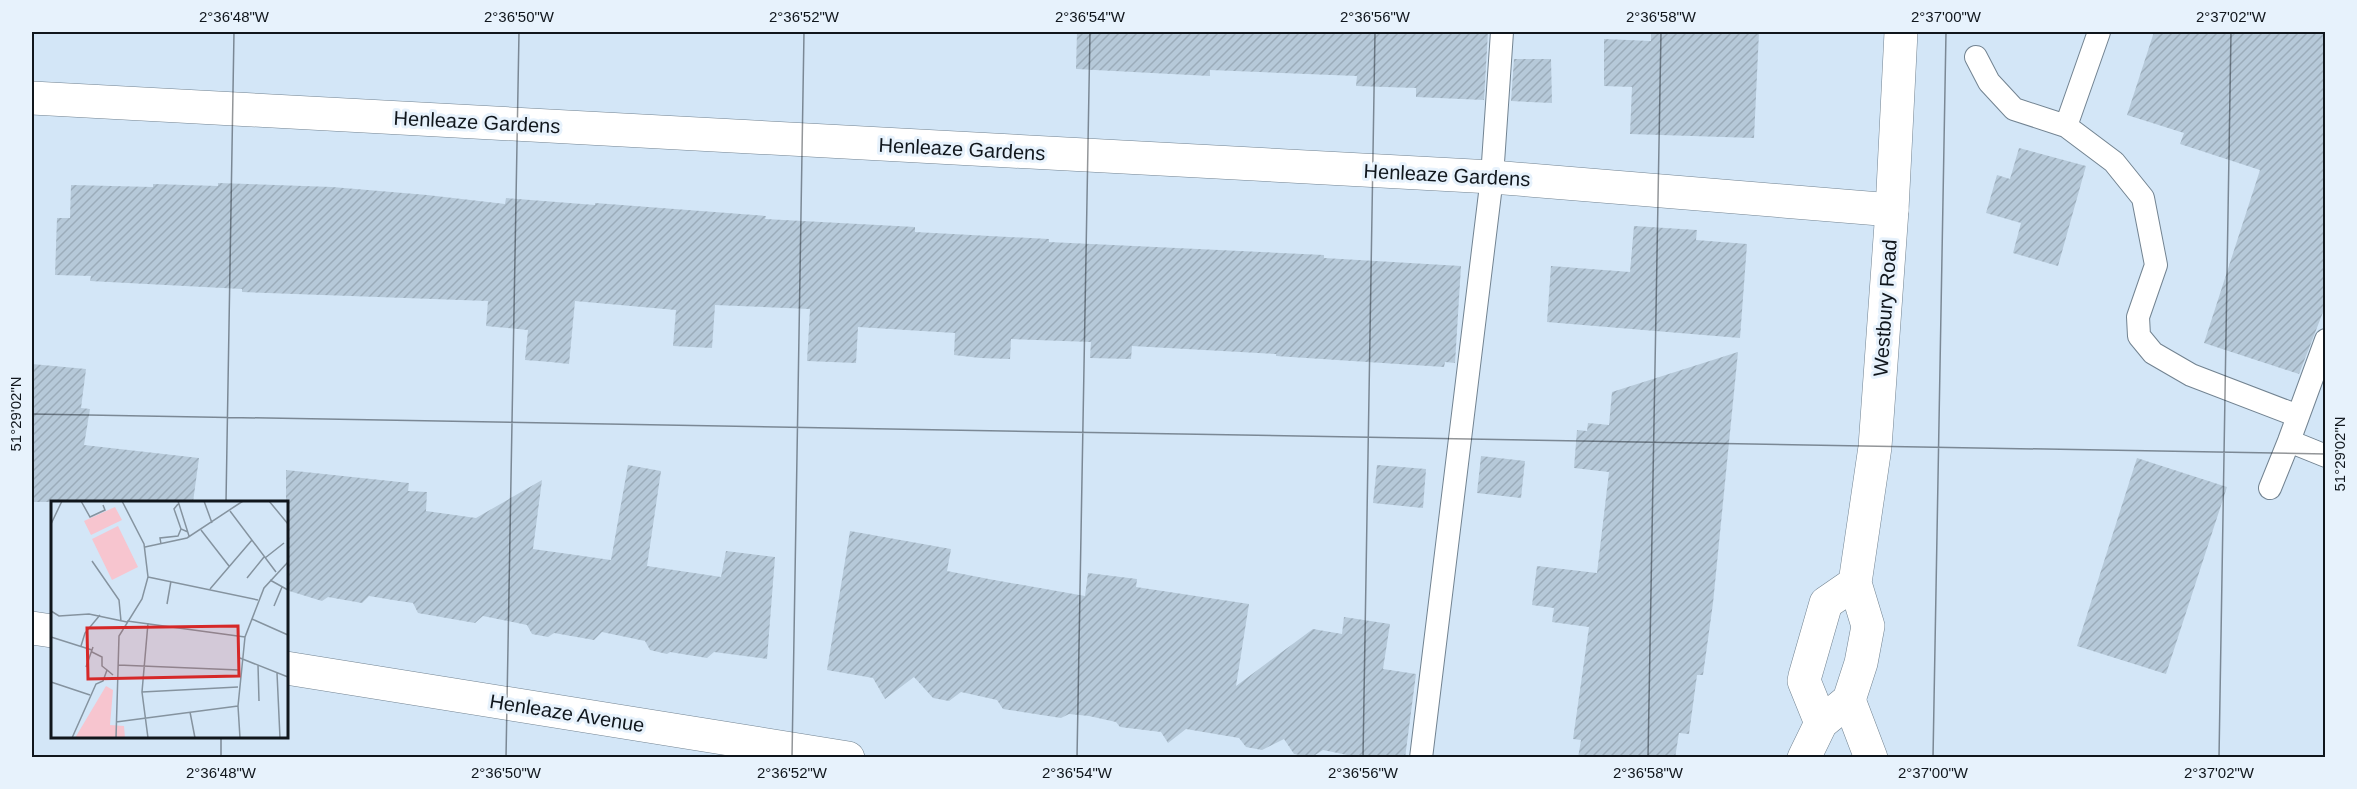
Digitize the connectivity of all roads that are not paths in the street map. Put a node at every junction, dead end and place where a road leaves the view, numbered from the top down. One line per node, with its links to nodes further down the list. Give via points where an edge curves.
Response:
1 (1502, 32): 7 (lane)
2 (1901, 32): 8 (street, Westbury Road)
3 (2099, 32): 6 (lane)
4 (1976, 57): 6 (lane, via 1989,82 2014,109)
5 (32, 98): 7 (street, Henleaze Gardens)
6 (2066, 126): 10 (lane, via 2114,162 2143,198 2156,265 2138,317 2139,336 2153,352 2191,375)
7 (1492, 177): 8 (street, Henleaze Gardens); 21 (lane)
8 (1892, 210): 14 (street, Westbury Road, via 1875,447)
9 (2325, 340): 10 (lane)
10 (2298, 416): 11 (lane)
11 (2289, 441): 12 (lane); 13 (lane)
12 (2325, 456)
13 (2270, 488)
14 (1855, 583): 18 (street, Westbury Road, via 1868,626); 19 (street, via 1826,603 1805,675)
15 (32, 628): 16 (street)
16 (51, 631)
17 (288, 668): 20 (street, Henleaze Avenue)
18 (1849, 700): 19 (street); 23 (street)
19 (1821, 723): 22 (street)
20 (848, 758)
21 (1421, 758)
22 (1804, 758)
23 (1871, 758)

